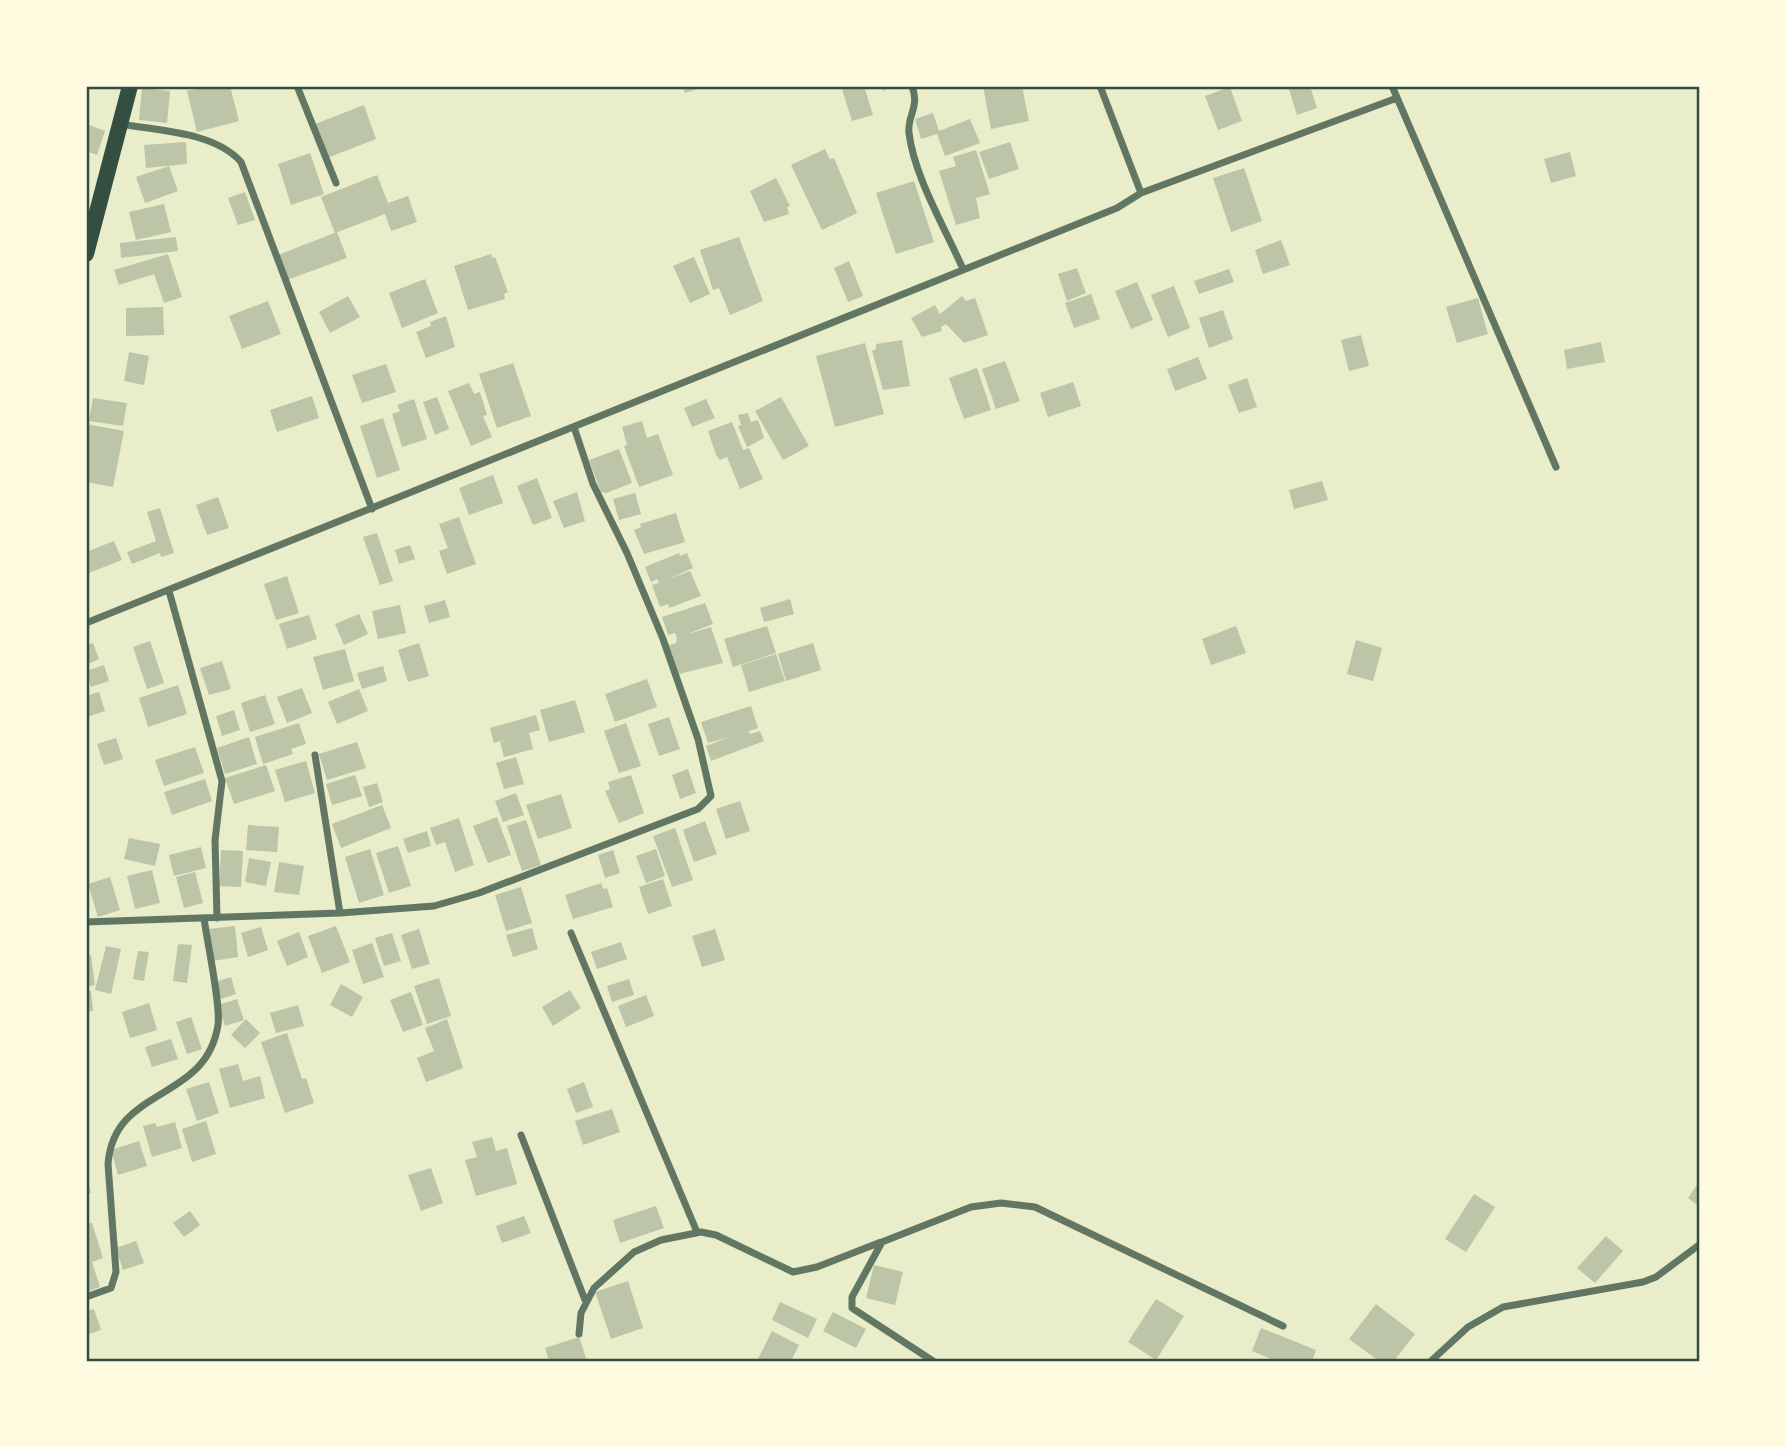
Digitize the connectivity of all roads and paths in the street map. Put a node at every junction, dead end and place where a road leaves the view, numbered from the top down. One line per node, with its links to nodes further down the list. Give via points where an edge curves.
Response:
1 (130, 86): 7 (main road)
2 (297, 86): 8 (street)
3 (912, 86): 11 (street, via 917,104 908,130 916,161)
4 (1100, 86): 9 (street)
5 (1392, 86): 6 (street)
6 (1397, 98): 9 (street); 13 (street)
7 (120, 124): 10 (main road); 14 (street, via 211,142 231,150 241,162)
8 (336, 183)
9 (1141, 192): 11 (street, via 1117,208)
10 (86, 254)
11 (963, 269): 12 (street)
12 (573, 427): 14 (street); 18 (street, via 593,484 663,639 698,739 711,796 698,809 455,901 423,908)
13 (1556, 467)
14 (372, 509): 15 (street)
15 (169, 591): 16 (street); 20 (street, via 222,781 215,840)
16 (86, 623)
17 (315, 755): 18 (street)
18 (340, 913): 20 (street)
19 (204, 918): 20 (street); 21 (street); 27 (street, via 219,1023 197,1072 119,1125 108,1164 116,1272 111,1288)
20 (217, 918)
21 (86, 922)
22 (571, 933): 24 (street)
23 (521, 1135): 28 (street)
24 (697, 1232): 25 (street, via 716,1235 793,1272); 28 (street, via 634,1252)
25 (882, 1242): 29 (street, via 971,1207 1016,1203); 31 (street, via 850,1304)
26 (1699, 1245): 32 (street, via 1643,1282 1503,1307 1475,1322)
27 (86, 1297)
28 (585, 1300): 30 (street)
29 (1283, 1326)
30 (579, 1334)
31 (933, 1361)
32 (1431, 1361)

